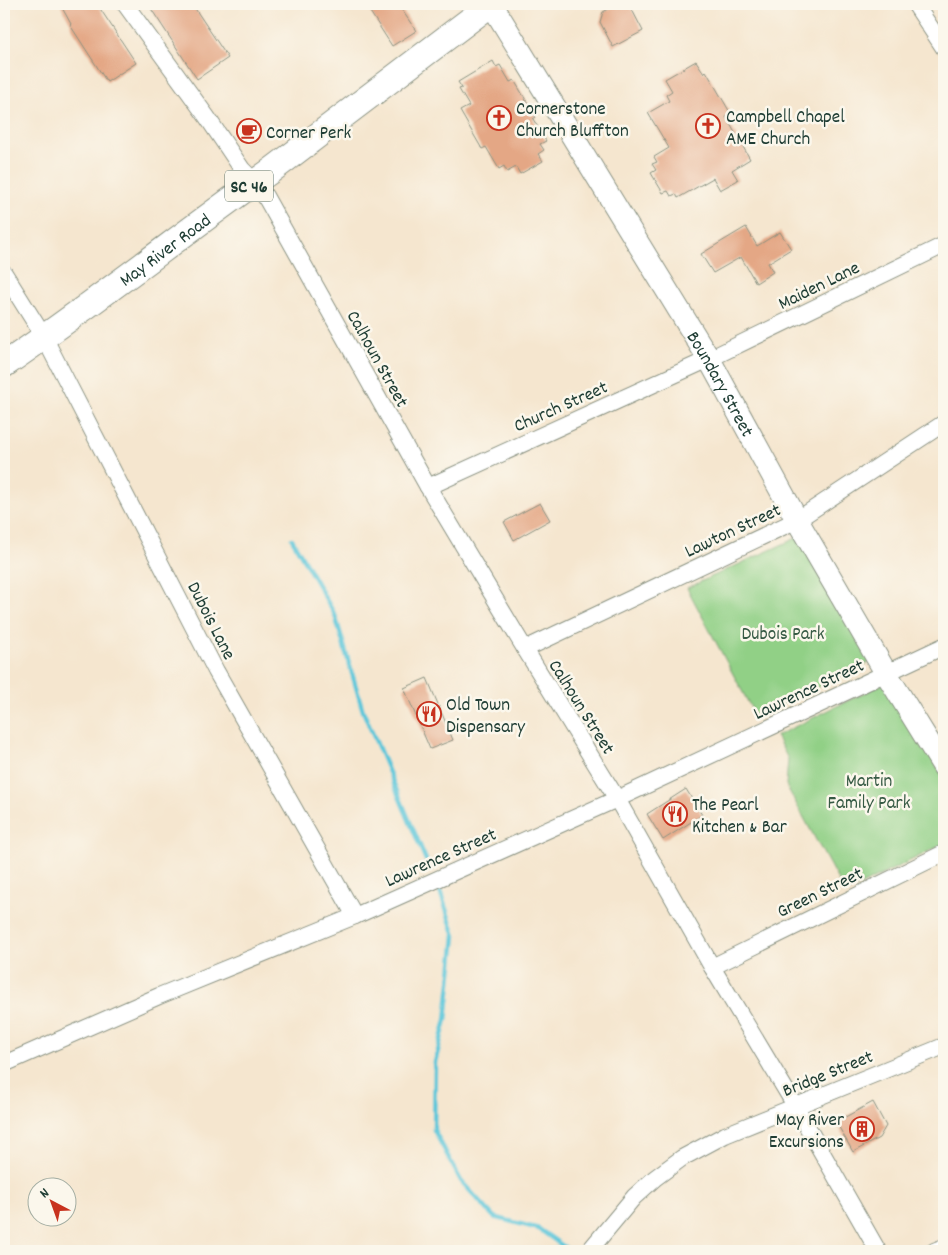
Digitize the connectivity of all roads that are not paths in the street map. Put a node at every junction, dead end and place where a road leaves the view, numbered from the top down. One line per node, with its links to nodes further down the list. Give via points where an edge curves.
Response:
1 (125, 4): 5 (street, Calhoun Street, via 242,169)
2 (492, 4): 5 (main road, May River Road / SC 46); 9 (street, Boundary Street)
3 (915, 4): 4 (street)
4 (944, 48)
5 (255, 182): 8 (main road, May River Road / SC 46); 12 (street, Calhoun Street)
6 (944, 245): 9 (street, Maiden Lane)
7 (4, 273): 8 (street, Dubois Lane)
8 (44, 338): 10 (main road, May River Road / SC 46); 20 (street, Dubois Lane, via 216,671)
9 (709, 359): 12 (street, Church Street); 13 (street, Boundary Street)
10 (4, 365)
11 (944, 423): 13 (street, Lawton Street)
12 (428, 487): 15 (street, Calhoun Street)
13 (797, 520): 15 (street, Lawton Street); 16 (street, Boundary Street)
14 (944, 646): 16 (street, Lawrence Street)
15 (525, 649): 18 (street, Calhoun Street)
16 (886, 673): 17 (street, Boundary Street); 18 (street, Lawrence Street)
17 (944, 767)
18 (617, 799): 20 (street, Lawrence Street); 21 (street, Calhoun Street)
19 (944, 853): 21 (street, Green Street)
20 (355, 916): 23 (street, Lawrence Street, via 158,996)
21 (712, 967): 24 (street, Calhoun Street)
22 (944, 1046): 24 (street, Bridge Street)
23 (4, 1064)
24 (796, 1107): 26 (street, Bridge Street, via 725,1135 682,1158 634,1197); 27 (street, Calhoun Street)
25 (944, 1247): 28 (street)
26 (589, 1251)
27 (878, 1251)
28 (934, 1251)

